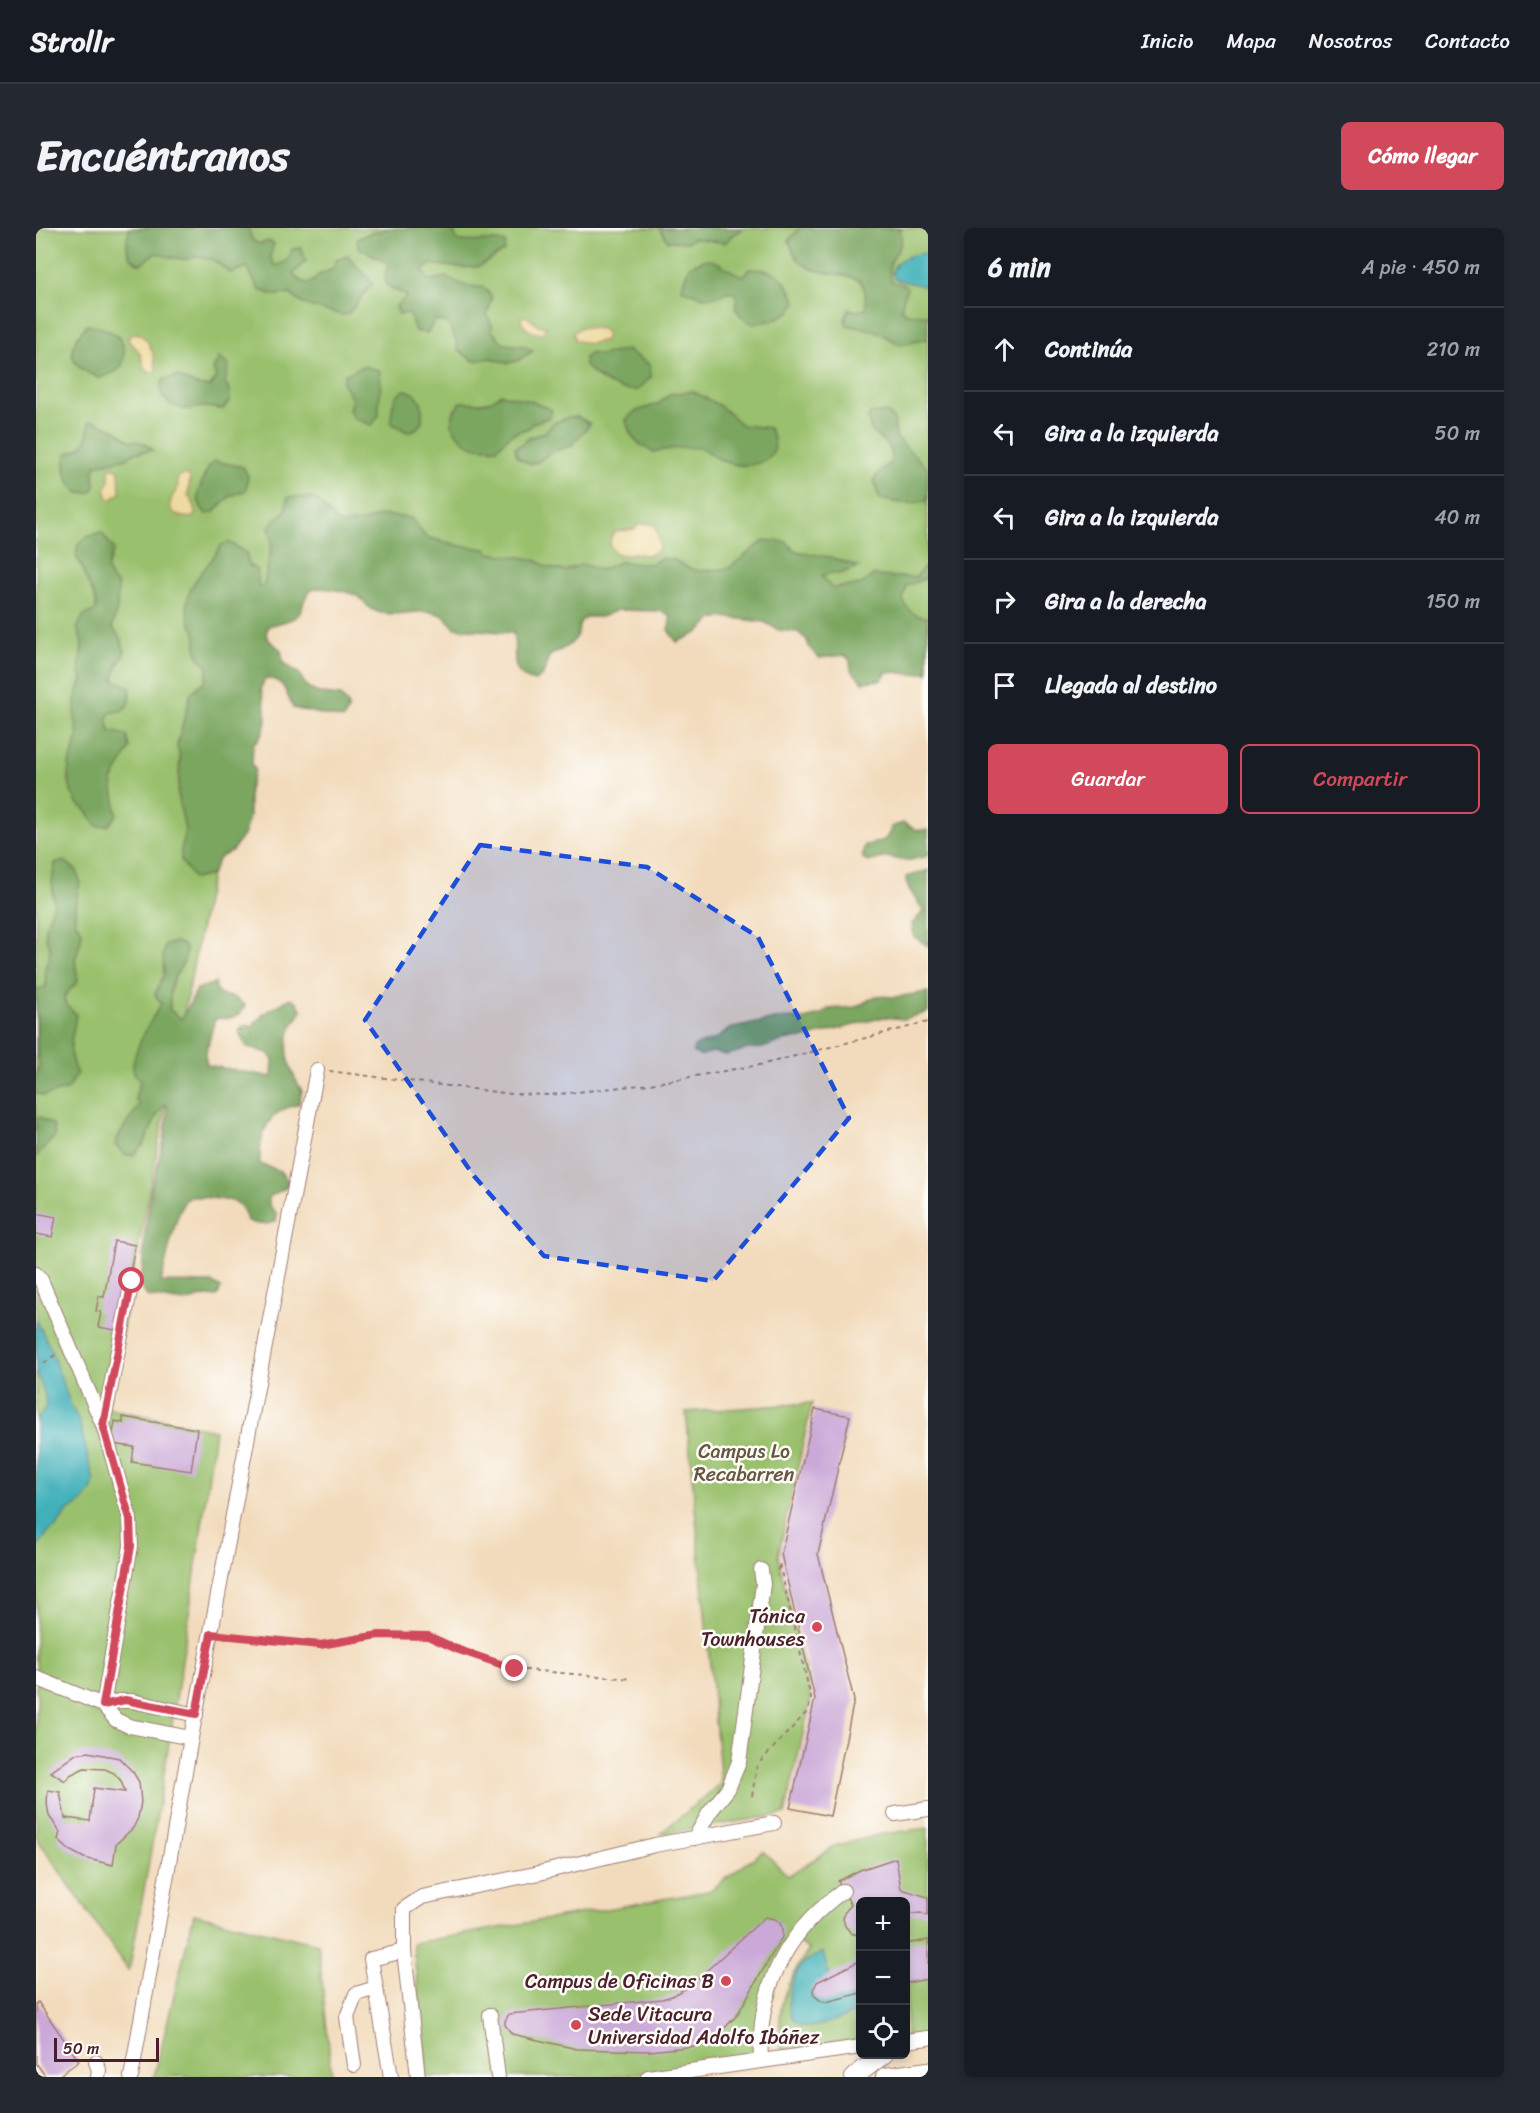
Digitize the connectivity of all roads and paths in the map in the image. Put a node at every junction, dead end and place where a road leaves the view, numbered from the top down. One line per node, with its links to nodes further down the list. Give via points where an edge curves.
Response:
1 (928, 1022): 2 (path, via 764,1064 650,1084 550,1095 512,1094)
2 (318, 1070): 9 (street)
3 (36, 1274): 7 (street)
4 (132, 1281): 7 (street)
5 (65, 1348): 6 (path)
6 (44, 1363)
7 (103, 1425): 12 (street, via 130,1519 131,1546)
8 (762, 1577): 15 (path, via 776,1584 779,1563 811,1698 808,1711 757,1765); 19 (street, via 739,1762 728,1789)
9 (211, 1634): 11 (path, via 320,1645 379,1635 428,1636 515,1669); 13 (street)
10 (36, 1678): 12 (street)
11 (632, 1679)
12 (103, 1705): 13 (street, via 125,1700); 14 (street, via 116,1720 129,1726)
13 (196, 1714): 14 (street)
14 (191, 1738): 33 (street)
15 (752, 1796)
16 (928, 1809): 17 (street)
17 (895, 1814)
18 (774, 1824): 19 (street)
19 (695, 1838): 21 (street, via 422,1897 404,1909)
20 (843, 1891): 28 (street, via 807,1921 778,1965 763,2013)
21 (404, 1951): 22 (street, via 370,1959); 35 (street)
22 (376, 1988): 30 (street, via 356,1994 347,2017); 34 (street)
23 (490, 2015): 36 (street)
24 (928, 2038): 25 (street)
25 (910, 2040)
26 (856, 2049): 28 (street)
27 (879, 2059): 38 (main road)
28 (761, 2061): 37 (street)
29 (96, 2062): 32 (street)
30 (354, 2065)
31 (928, 2071): 39 (main road)
32 (98, 2077)
33 (131, 2077)
34 (391, 2077)
35 (418, 2077)
36 (498, 2077)
37 (648, 2077)
38 (854, 2077)
39 (885, 2077)

